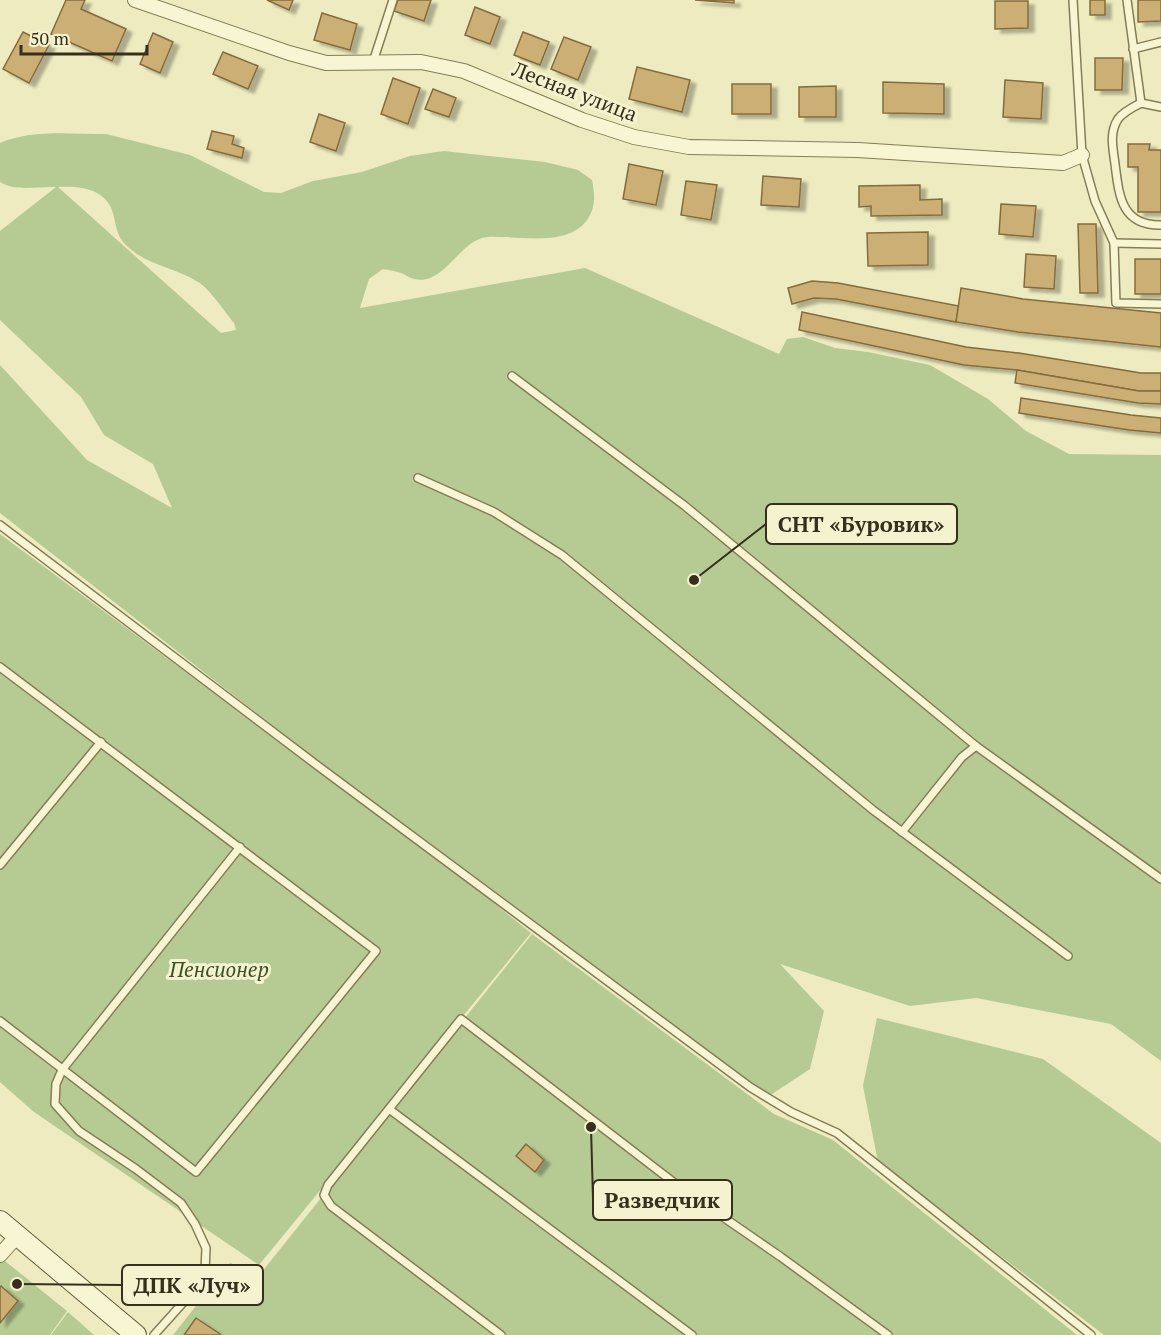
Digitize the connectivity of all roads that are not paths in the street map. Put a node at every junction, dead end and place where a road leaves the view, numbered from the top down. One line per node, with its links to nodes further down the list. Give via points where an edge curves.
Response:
1 (135, 0): 7 (street, Лесная улица, via 326,63)
2 (393, 0): 7 (lane)
3 (1073, 0): 10 (lane)
4 (1127, 0): 6 (lane)
5 (1161, 42): 6 (lane)
6 (1133, 49): 8 (lane)
7 (374, 62): 10 (street, Лесная улица, via 420,62 464,71 582,120 634,137 689,147 858,150 1063,163)
8 (1141, 103): 9 (lane); 11 (lane, via 1119,119 1111,135 1119,197 1132,216 1145,224)
9 (1161, 107)
10 (1082, 155): 12 (lane, via 1095,201)
11 (1161, 225)
12 (1114, 243): 13 (lane); 14 (lane, via 1116,303)
13 (1161, 244)
14 (1161, 304)
15 (512, 376): 20 (lane, via 685,506)
16 (418, 478): 21 (lane, via 494,512 562,555)
17 (0, 525): 37 (lane, via 750,1087 837,1133)
18 (0, 667): 19 (lane)
19 (101, 742): 22 (lane); 23 (lane)
20 (976, 746): 21 (lane, via 962,757); 24 (lane)
21 (902, 832): 25 (lane)
22 (240, 847): 27 (lane); 27 (lane, via 376,951 196,1172)
23 (0, 865)
24 (1161, 879)
25 (1068, 956)
26 (0, 1021): 27 (lane)
27 (62, 1070): 33 (lane, via 56,1084 56,1104 79,1131 181,1203 206,1248 205,1272)
28 (389, 1109): 34 (lane, via 324,1195 331,1206); 35 (lane); 36 (lane, via 461,1019 681,1188)
29 (0, 1221): 30 (street)
30 (18, 1236): 31 (street); 32 (street)
31 (0, 1255)
32 (136, 1335)
33 (154, 1335)
34 (501, 1335)
35 (692, 1335)
36 (888, 1335)
37 (1091, 1335)

